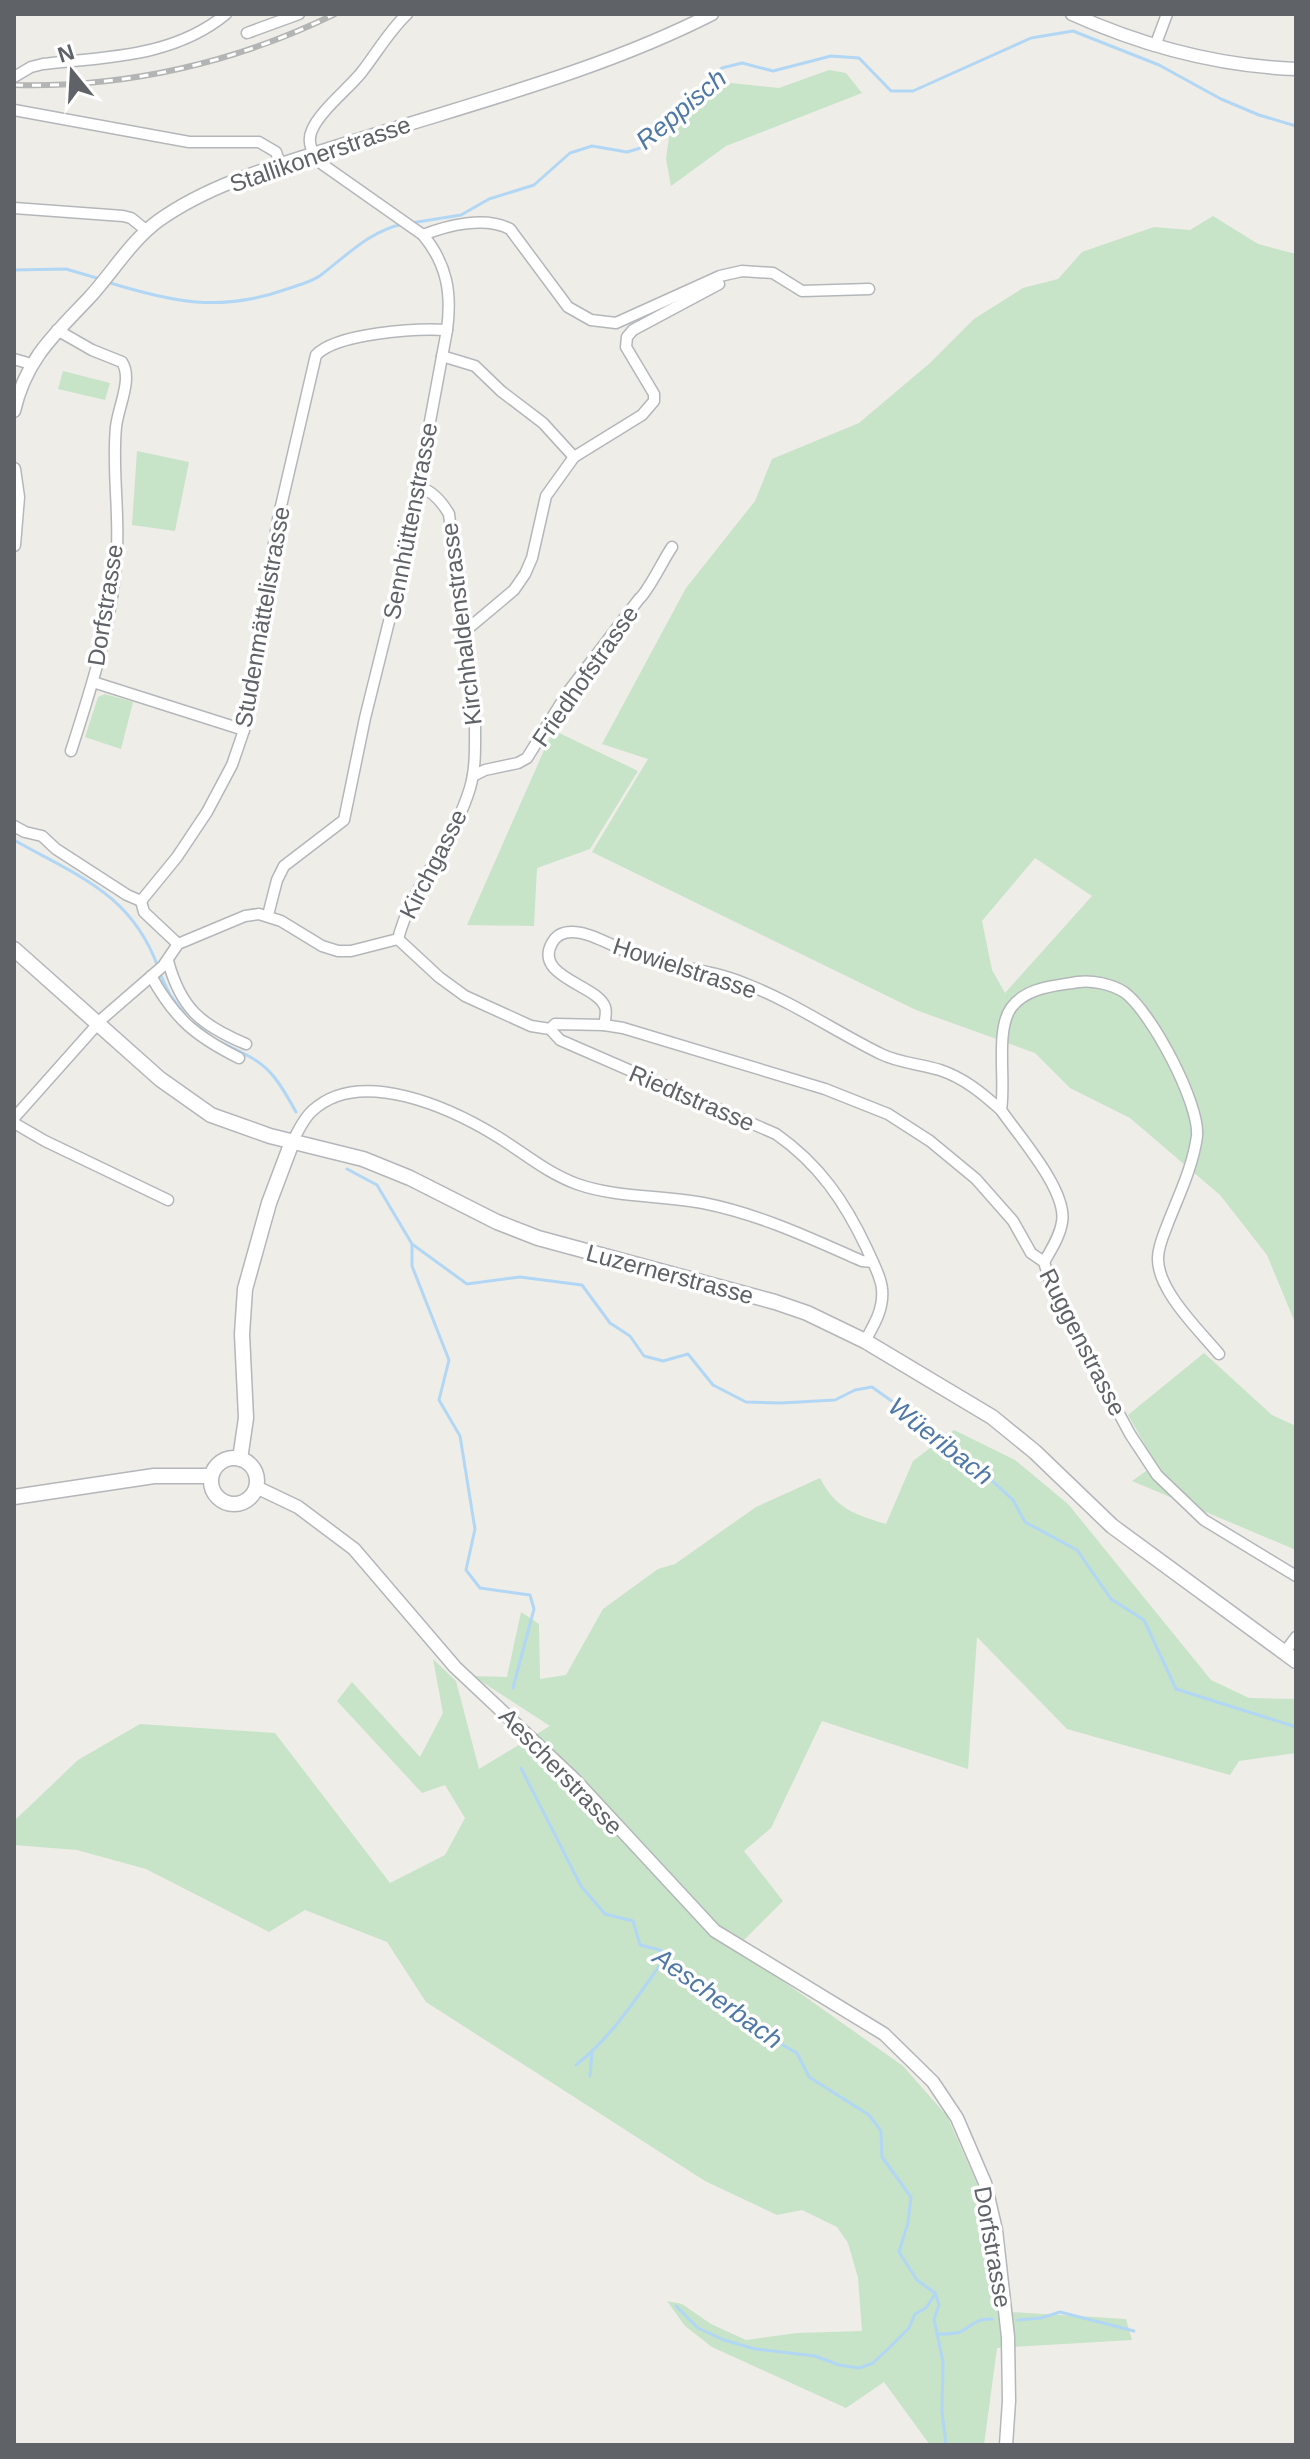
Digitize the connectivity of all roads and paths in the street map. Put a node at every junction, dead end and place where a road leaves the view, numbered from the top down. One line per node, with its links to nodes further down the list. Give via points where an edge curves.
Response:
1 (226, 14): 10 (street, via 209,28 155,50 43,64)
2 (299, 14): 7 (street)
3 (407, 14): 12 (street, via 312,129)
4 (712, 14): 12 (street, Stallikonerstrasse, via 616,57)
5 (1072, 14): 8 (street)
6 (1167, 14): 8 (street)
7 (247, 33)
8 (1155, 46): 9 (street, via 1225,63)
9 (1296, 69)
10 (17, 73)
11 (14, 110): 13 (street, via 189,142 259,142 276,152)
12 (313, 154): 13 (street, Stallikonerstrasse); 16 (street, Sennhüttenstrasse)
13 (280, 164): 15 (street, Stallikonerstrasse, via 174,211)
14 (14, 208): 15 (street, via 123,216)
15 (147, 231): 19 (street, Stallikonerstrasse)
16 (418, 232): 18 (street, via 480,222 510,229 568,307 591,320 616,323 742,271 773,273 802,291); 20 (street, Sennhüttenstrasse, via 438,257 448,283)
17 (719, 284): 25 (street, via 627,337 626,347 654,401 642,415)
18 (869, 289)
19 (57, 330): 23 (street, Stallikonerstrasse); 31 (street, Dorfstrasse, via 122,362 127,376 116,441 114,581)
20 (447, 330): 21 (street, Sennhüttenstrasse); 32 (street, Studenmättelistrasse, via 363,336 316,355 278,519)
21 (442, 356): 25 (street, via 475,366 543,423); 27 (street, Sennhüttenstrasse)
22 (14, 359): 23 (street)
23 (31, 364): 24 (street, Stallikonerstrasse)
24 (14, 411)
25 (574, 457): 30 (street, via 546,496 525,574 514,590)
26 (14, 469): 28 (street)
27 (418, 487): 30 (street, Kirchhaldenstrasse, via 437,498 449,514); 37 (street, Sennhüttenstrasse, via 344,820 284,866)
28 (14, 545)
29 (672, 547): 34 (street, Friedhofstrasse, via 647,593 568,692 533,750 518,763)
30 (464, 632): 34 (street, Kirchhaldenstrasse, via 475,726)
31 (93, 682): 32 (street); 33 (street, Dorfstrasse)
32 (244, 730): 36 (street, Studenmättelistrasse, via 207,812)
33 (71, 751)
34 (473, 776): 38 (street, Kirchgasse)
35 (14, 826): 36 (street, via 42,836)
36 (141, 901): 39 (street, via 144,912)
37 (268, 915): 38 (street, Kirchgasse, via 338,951); 39 (street, via 245,916)
38 (398, 939): 44 (street, Riedtstrasse, via 465,996 531,1026)
39 (178, 944): 41 (street)
40 (14, 949): 42 (main road, Luzernerstrasse)
41 (159, 969): 42 (street); 45 (street, via 194,1014); 46 (street, via 164,998 189,1028)
42 (97, 1024): 48 (street); 49 (main road, Luzernerstrasse, via 202,1110)
43 (604, 1025): 44 (street, Ruggenstrasse, via 555,1024); 47 (street, Howielstrasse, via 606,1008 601,1000 551,963 549,950 568,931 747,984 886,1056 943,1071 976,1088); 52 (street, Ruggenstrasse, via 825,1089 888,1114 976,1179 1013,1221 1031,1253)
44 (550, 1029): 51 (street, Riedtstrasse, via 560,1040 776,1134 800,1151 841,1200)
45 (246, 1044)
46 (239, 1058)
47 (1001, 1110): 52 (street, via 1062,1207 1062,1222); 54 (street, via 1004,1023 1020,999 1048,987 1098,982 1123,992 1143,1011 1191,1101 1196,1121 1187,1172 1160,1244 1161,1278)
48 (14, 1120): 50 (street, via 45,1141)
49 (292, 1142): 51 (street, via 320,1105 358,1090 376,1091 469,1121 550,1173 577,1184 740,1212); 53 (main road, Luzernerstrasse, via 363,1159 538,1238 775,1302); 55 (main road, via 245,1289 246,1418)
50 (168, 1200)
51 (873, 1262): 53 (street, Riedtstrasse, via 882,1305)
52 (1044, 1262): 59 (street, Ruggenstrasse, via 1047,1280 1157,1475 1212,1526)
53 (865, 1341): 61 (main road, Luzernerstrasse, via 992,1417 1142,1550)
54 (1219, 1354)
55 (240, 1459): 56 (main road, via 222,1461); 57 (main road, via 254,1470)
56 (211, 1476): 57 (main road, via 216,1494 232,1503 244,1501); 58 (main road, via 134,1478)
57 (256, 1487): 62 (street, Aescherstrasse, via 298,1507 354,1549 455,1667 574,1779 715,1931)
58 (14, 1497)
59 (1296, 1576)
60 (1296, 1637): 61 (street)
61 (1290, 1657)
62 (884, 2034): 63 (street, Dorfstrasse, via 933,2082 957,2118 985,2183 1008,2337)
63 (1006, 2445)

